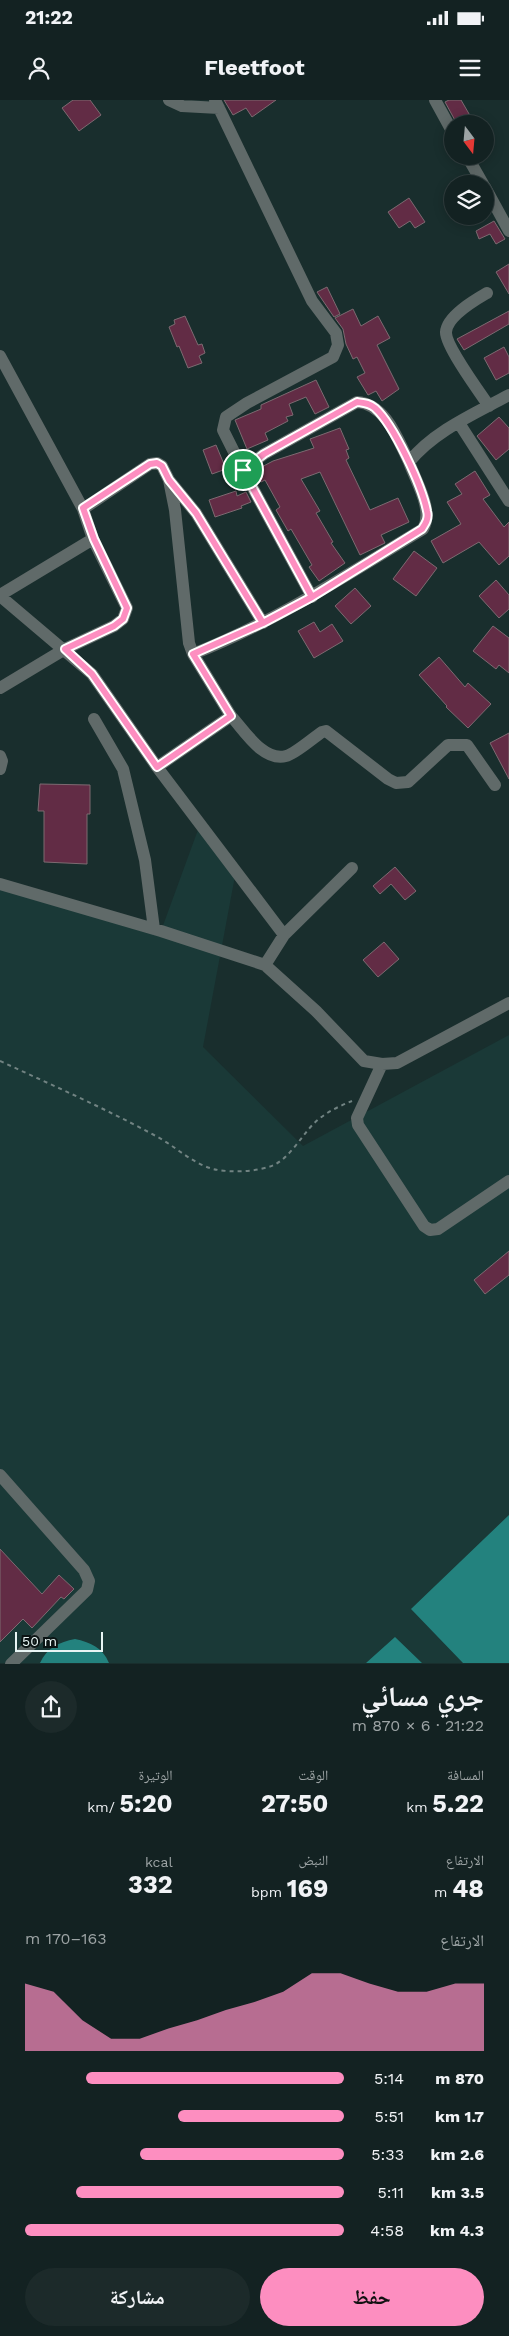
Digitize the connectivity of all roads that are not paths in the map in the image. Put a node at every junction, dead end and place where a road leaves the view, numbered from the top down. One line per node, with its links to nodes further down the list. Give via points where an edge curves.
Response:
1 (169, 100): 3 (street, via 182,106)
2 (435, 100): 4 (street)
3 (217, 104): 13 (street, via 312,301 336,333 338,345 332,357 226,417 223,430)
4 (444, 116)
5 (494, 204): 6 (street)
6 (509, 231)
7 (487, 293): 10 (street, via 465,307 446,331 449,344)
8 (0, 356): 16 (street)
9 (509, 395): 10 (street)
10 (489, 406): 11 (street)
11 (458, 423): 12 (street, via 422,446); 15 (street)
12 (409, 462): 13 (street, via 386,420 374,407 357,402 264,454); 19 (street, via 427,511 427,521 422,529)
13 (243, 470): 19 (street)
14 (169, 480): 16 (street, via 162,466 150,464); 20 (street, via 196,513); 22 (street)
15 (509, 501)
16 (83, 508): 17 (street)
17 (94, 539): 18 (street); 21 (street, via 127,608 123,619 114,626)
18 (0, 596): 21 (street)
19 (312, 597): 20 (street)
20 (263, 623): 22 (street)
21 (65, 649): 23 (street); 26 (street, via 92,674)
22 (193, 654): 24 (street)
23 (0, 688)
24 (231, 716): 26 (street); 27 (street, via 263,751 273,757 287,756 326,731 396,783 408,782 448,745 467,745)
25 (94, 719): 30 (street, via 123,769 145,860)
26 (157, 767): 31 (street)
27 (495, 785)
28 (352, 868): 31 (street)
29 (0, 884): 30 (street)
30 (154, 929): 32 (street)
31 (284, 935): 32 (street)
32 (265, 964): 34 (street, via 364,1061)
33 (509, 1003): 34 (street, via 396,1062)
34 (382, 1064): 35 (street, via 357,1118 358,1125 424,1226 430,1230 438,1229)
35 (509, 1181)
36 (0, 1475): 37 (street, via 84,1570 89,1581 87,1590)
37 (11, 1664)

